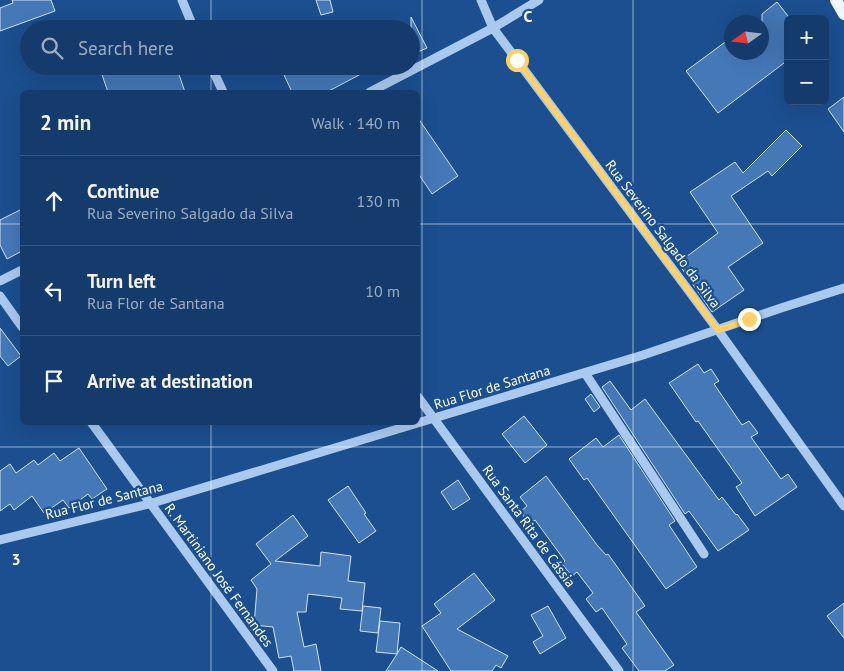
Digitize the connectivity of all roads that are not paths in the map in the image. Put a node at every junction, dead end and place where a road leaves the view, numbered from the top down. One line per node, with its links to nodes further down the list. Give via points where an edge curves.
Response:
1 (182, 0): 6 (street)
2 (481, 0): 7 (street, Rua Severino Salgado da Silva)
3 (539, 0): 7 (street)
4 (836, 0): 5 (main road)
5 (844, 14)
6 (190, 20)
7 (493, 28): 8 (street); 18 (street, Rua Severino Salgado da Silva)
8 (420, 66)
9 (216, 75): 11 (street)
10 (403, 75): 12 (street)
11 (223, 90)
12 (374, 90)
13 (20, 271): 14 (street)
14 (0, 281)
15 (844, 288): 18 (street, Rua Flor de Santana)
16 (0, 296): 17 (street)
17 (20, 324)
18 (718, 330): 19 (street, Rua Flor de Santana); 26 (street, Rua Severino Salgado da Silva)
19 (585, 373): 21 (street, Rua Flor de Santana); 28 (street)
20 (420, 400): 21 (street, Rua Santa Rita de Cássia)
21 (433, 419): 22 (street, Rua Flor de Santana); 30 (street, Rua Santa Rita de Cássia)
22 (420, 423)
23 (93, 425): 25 (street, R. Martiniano José Fernandes)
24 (413, 425): 25 (street, Rua Flor de Santana)
25 (149, 504): 27 (street, Rua Flor de Santana); 29 (street, R. Martiniano José Fernandes)
26 (844, 506)
27 (0, 540)
28 (704, 554)
29 (273, 671)
30 (619, 671)

